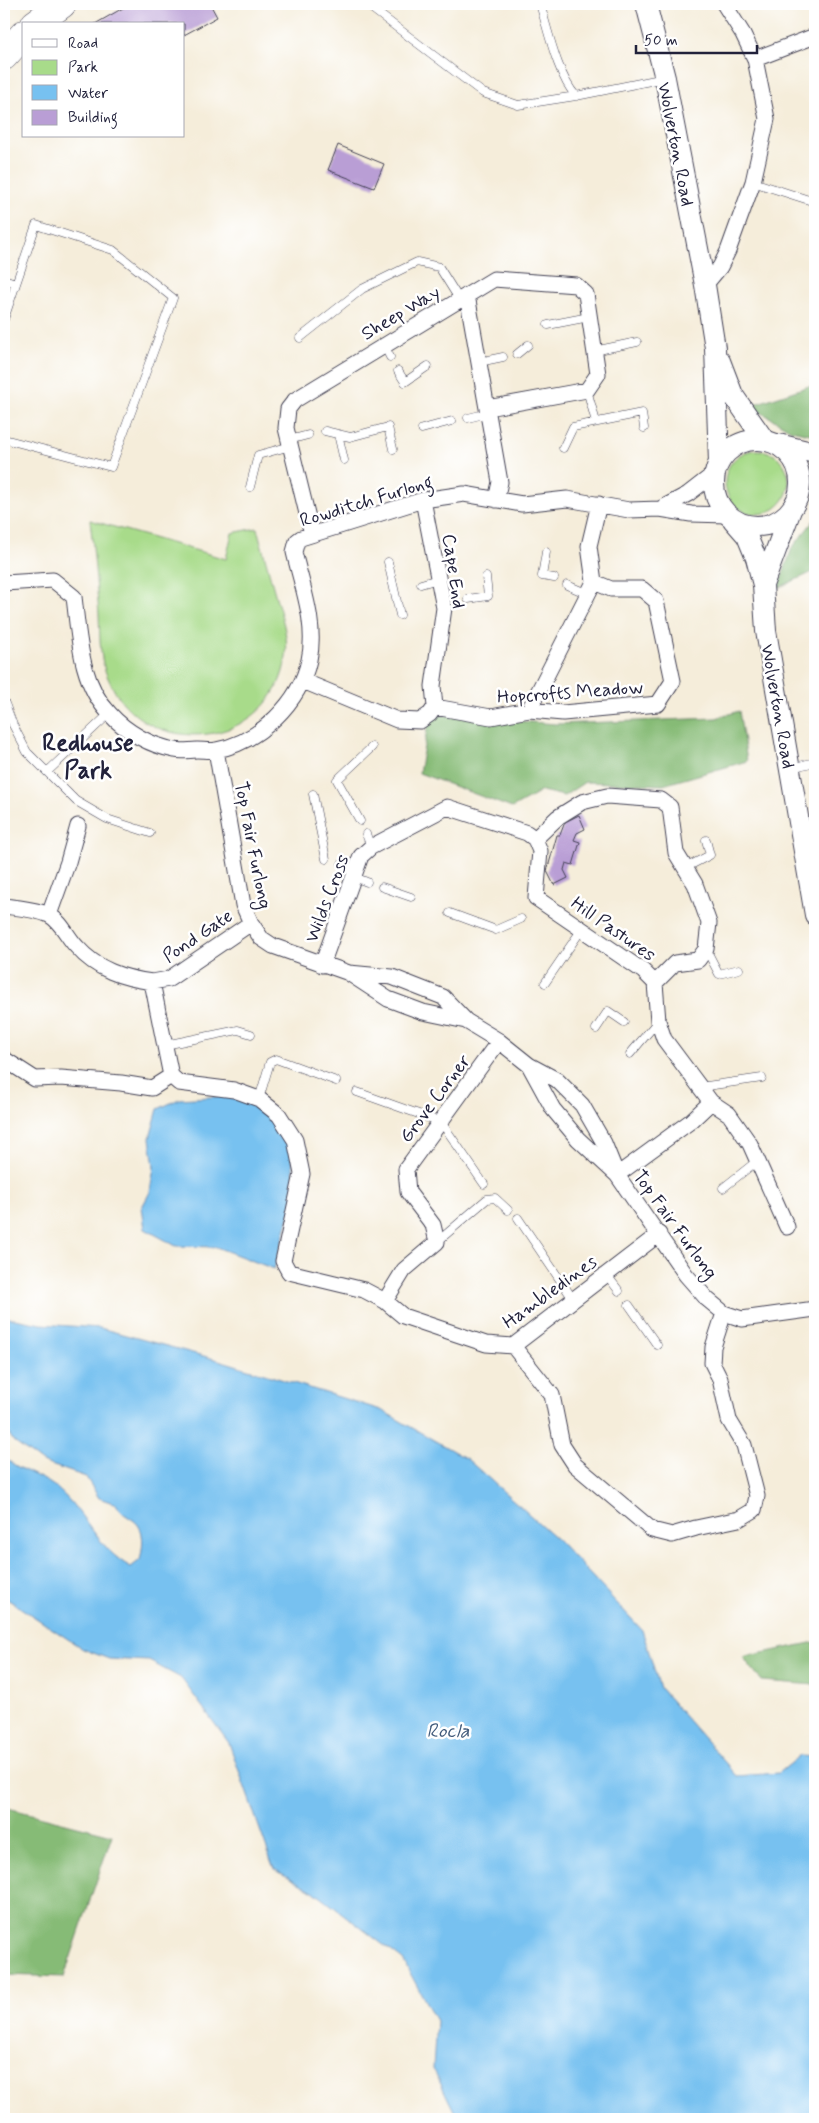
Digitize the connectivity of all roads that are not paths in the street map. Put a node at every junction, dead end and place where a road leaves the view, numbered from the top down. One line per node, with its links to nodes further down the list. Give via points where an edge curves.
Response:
1 (62, 4): 6 (highway)
2 (366, 4): 12 (lane, via 483,93 518,105)
3 (540, 4): 12 (lane, via 568,88)
4 (646, 4): 11 (street, Wolverton Road)
5 (724, 4): 10 (street)
6 (38, 22)
7 (22, 36): 9 (highway)
8 (815, 36): 10 (street)
9 (4, 56)
10 (755, 59): 13 (street, via 767,119)
11 (665, 78): 12 (lane); 17 (street, Wolverton Road)
12 (576, 96)
13 (753, 182): 14 (lane); 17 (street, via 728,251)
14 (815, 202)
15 (4, 279): 16 (lane)
16 (15, 283): 20 (lane); 42 (lane, via 36,225 113,250 173,298 111,467)
17 (705, 285): 25 (street, Wolverton Road)
18 (463, 297): 19 (street, via 494,279 576,285 586,294); 22 (lane, via 439,267 417,262 362,289); 29 (street, Sheep Way); 44 (street, Sheep Way, via 387,351 295,400 288,409 286,428)
19 (589, 317): 21 (lane); 26 (street)
20 (4, 319)
21 (548, 326)
22 (300, 338)
23 (637, 342): 26 (lane)
24 (528, 345): 27 (lane)
25 (715, 348): 43 (street, Wolverton Road, via 733,395); 49 (street, Wolverton Road)
26 (594, 351): 32 (street, via 598,374)
27 (518, 354)
28 (503, 357): 29 (lane)
29 (479, 362): 33 (street, Sheep Way)
30 (428, 366): 31 (lane, via 405,382)
31 (398, 371)
32 (587, 390): 33 (street); 36 (lane)
33 (488, 411): 34 (lane); 53 (street, Sheep Way, via 500,482)
34 (468, 418)
35 (452, 421): 38 (lane)
36 (596, 422): 37 (lane, via 642,413); 45 (lane, via 573,427)
37 (644, 428)
38 (422, 429)
39 (325, 431): 40 (lane)
40 (338, 434): 46 (lane, via 350,437 388,427); 48 (lane)
41 (308, 435): 44 (lane)
42 (4, 439)
43 (770, 442): 47 (street); 49 (street, via 751,440 738,444 727,452); 55 (street, via 787,452 795,462 800,481)
44 (290, 443): 51 (lane, via 258,455); 58 (street, Sheep Way)
45 (563, 448)
46 (393, 449)
47 (815, 452)
48 (344, 460)
49 (717, 468): 56 (street, Rowditch Furlong, via 688,494); 57 (street, via 715,496)
50 (815, 486): 55 (street)
51 (250, 487)
52 (423, 500): 53 (street, Rowditch Furlong, via 464,494); 58 (street, Rowditch Furlong); 63 (street, Cape End)
53 (496, 500): 54 (street, Rowditch Furlong, via 522,504 567,499)
54 (599, 504): 56 (street, Rowditch Furlong, via 629,510); 69 (street, via 589,546)
55 (794, 506): 57 (street, via 782,519 770,525 745,525); 67 (street, Wolverton Road)
56 (660, 509): 57 (street, Rowditch Furlong)
57 (730, 517): 67 (street, Wolverton Road, via 752,544)
58 (312, 534): 73 (street, Rowditch Furlong, via 297,541 294,552 311,626 310,658)
59 (546, 552): 62 (lane, via 542,576)
60 (388, 562): 70 (lane)
61 (486, 577): 71 (lane, via 488,596)
62 (554, 578)
63 (438, 579): 65 (lane); 75 (street, Cape End, via 447,602 433,686)
64 (4, 583): 77 (street, Rowditch Furlong, via 53,580 74,597 81,652 89,682)
65 (421, 584)
66 (567, 584): 69 (lane)
67 (763, 585): 81 (street, Wolverton Road, via 766,631)
68 (404, 588): 70 (lane)
69 (591, 588): 76 (street); 76 (street, Hopcrofts Meadow, via 642,589 656,601 673,681 658,704 563,713)
70 (396, 590): 72 (lane)
71 (468, 599)
72 (400, 615)
73 (303, 681): 75 (street, via 397,720 420,721); 79 (street, Rowditch Furlong, via 285,708 264,727 248,739)
74 (4, 701): 82 (lane, via 28,752)
75 (434, 707): 76 (street, Hopcrofts Meadow, via 491,717)
76 (529, 710)
77 (109, 714): 79 (street, Rowditch Furlong, via 138,738 175,750); 82 (lane)
78 (372, 747): 84 (lane, via 337,780)
79 (216, 750): 100 (street, Top Fair Furlong, via 243,905)
80 (815, 762): 81 (lane)
81 (790, 768): 98 (street, Wolverton Road)
82 (47, 772): 86 (lane, via 76,801 107,818)
83 (313, 794): 89 (lane)
84 (360, 820)
85 (78, 826): 97 (street)
86 (150, 834)
87 (535, 839): 91 (street, via 558,817 582,802 607,796 661,800 670,807 676,853); 92 (street, Wilds Cross, via 526,833 447,807 368,840 361,856); 101 (street, Hill Pastures, via 540,851 535,901)
88 (706, 840): 91 (lane, via 710,855)
89 (326, 859)
90 (342, 864): 92 (lane)
91 (685, 868): 102 (street, via 695,884 709,923)
92 (359, 876): 103 (street, Wilds Cross)
93 (382, 887): 94 (lane)
94 (411, 897)
95 (4, 906): 97 (street)
96 (450, 912): 99 (lane, via 496,930)
97 (49, 915): 106 (street, via 98,965 125,978)
98 (815, 915)
99 (521, 919)
100 (251, 923): 103 (street, Top Fair Furlong, via 261,938 273,946); 106 (street, Pond Gate, via 169,979)
101 (582, 929): 107 (street, Hill Pastures, via 643,971); 108 (lane)
102 (706, 949): 104 (lane, via 719,974); 107 (street, via 698,960 675,963)
103 (322, 965): 105 (street, Top Fair Furlong)
104 (739, 969)
105 (349, 973): 109 (street, Top Fair Furlong, via 388,999 423,1012); 109 (street, Top Fair Furlong, via 392,977 443,996)
106 (152, 982): 117 (street, Pond Gate)
107 (655, 983): 110 (street, Hill Pastures)
108 (545, 984)
109 (466, 1021): 116 (street, Top Fair Furlong)
110 (658, 1021): 115 (lane); 124 (street, Hill Pastures, via 664,1038)
111 (624, 1022): 112 (lane, via 608,1011)
112 (596, 1030)
113 (637, 1031): 115 (lane)
114 (251, 1034): 117 (lane, via 238,1030)
115 (645, 1037): 118 (lane)
116 (499, 1041): 120 (street, Top Fair Furlong); 128 (street, Grove Corner)
117 (165, 1045): 122 (street, Pond Gate)
118 (630, 1054)
119 (4, 1059): 122 (street, via 35,1079 61,1078 152,1088)
120 (528, 1065): 130 (street, Top Fair Furlong, via 572,1132); 130 (street, Top Fair Furlong, via 557,1080 582,1105 604,1143)
121 (762, 1078): 124 (lane)
122 (175, 1079): 126 (street, Hambledines, via 234,1090)
123 (336, 1081): 126 (lane, via 276,1059 270,1062)
124 (700, 1087): 127 (street, Hill Pastures)
125 (357, 1092): 128 (lane)
126 (259, 1099): 141 (street, Hambledines, via 279,1115 295,1140 302,1174 283,1261 289,1272 364,1290)
127 (711, 1102): 129 (street, Hill Pastures, via 729,1114 750,1144); 130 (street, via 691,1121)
128 (442, 1122): 131 (lane); 137 (street, Grove Corner, via 406,1169 408,1192 433,1225)
129 (757, 1161): 132 (lane); 135 (street, Hill Pastures)
130 (617, 1175): 136 (street, Top Fair Furlong)
131 (484, 1184)
132 (723, 1188)
133 (508, 1210): 137 (lane, via 496,1198 487,1199)
134 (518, 1218): 140 (lane)
135 (787, 1227)
136 (659, 1234): 138 (street, Hambledines); 144 (street, Top Fair Furlong, via 686,1275)
137 (437, 1242): 141 (street, via 404,1270)
138 (606, 1274): 139 (lane); 140 (street, Hambledines)
139 (618, 1291)
140 (573, 1299): 146 (street, Hambledines)
141 (385, 1301): 146 (street, Hambledines, via 403,1316 486,1344)
142 (630, 1305): 145 (lane)
143 (815, 1309): 144 (street, Top Fair Furlong, via 742,1319)
144 (724, 1313): 146 (street, via 712,1347 712,1362 720,1379 729,1420 744,1445 757,1496 754,1510 738,1519 672,1535 652,1530 575,1465 562,1445 552,1395)
145 (657, 1345)
146 (512, 1346)

